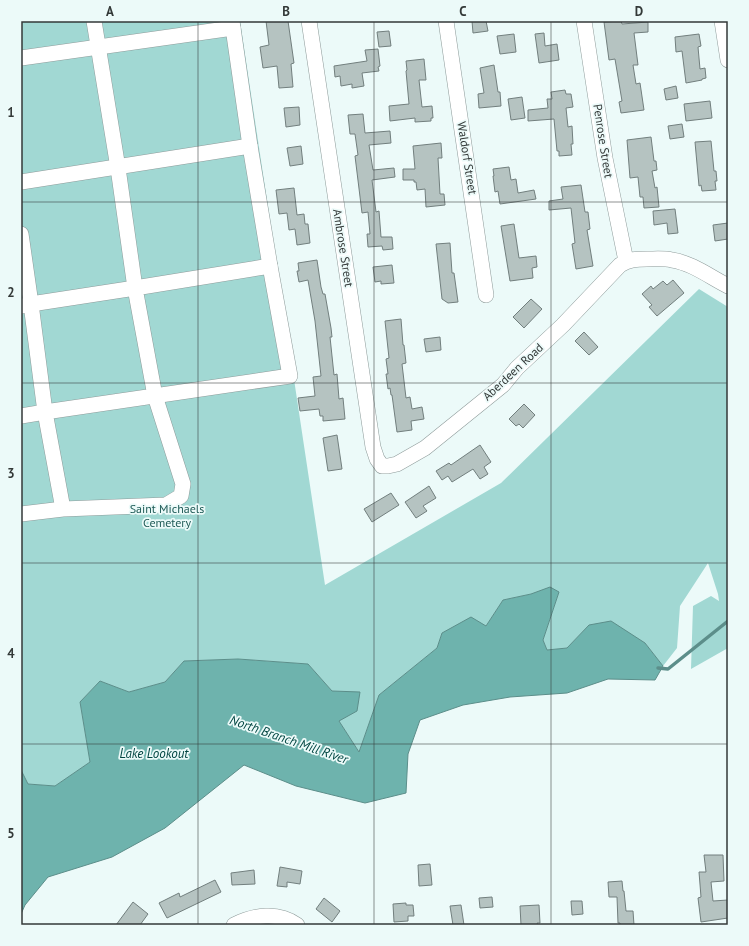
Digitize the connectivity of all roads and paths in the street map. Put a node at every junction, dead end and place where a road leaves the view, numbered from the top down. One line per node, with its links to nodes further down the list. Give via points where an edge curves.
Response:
1 (94, 21): 7 (street)
2 (309, 21): 23 (street, Ambrose Street, via 373,448 380,464)
3 (446, 21): 18 (street, Waldorf Street)
4 (584, 21): 14 (street, Penrose Street, via 605,158)
5 (722, 21): 9 (street)
6 (232, 25): 7 (street); 10 (street)
7 (98, 47): 8 (street); 11 (street)
8 (21, 58)
9 (728, 60)
10 (250, 146): 11 (street); 15 (street)
11 (118, 168): 12 (street); 17 (street)
12 (21, 182)
13 (21, 234): 19 (street)
14 (626, 261): 16 (street, via 672,260 690,266); 23 (street, Aberdeen Road, via 503,384 425,448 402,462)
15 (270, 266): 17 (street); 20 (street, via 290,376)
16 (728, 286)
17 (135, 288): 19 (street); 20 (street)
18 (486, 295)
19 (26, 305): 21 (street)
20 (155, 396): 21 (street); 24 (street, via 183,484 181,496 166,505)
21 (45, 412): 22 (street); 24 (street)
22 (21, 416)
23 (388, 466)
24 (63, 508): 25 (street)
25 (21, 514)
26 (234, 925): 27 (street, via 261,916 282,918)
27 (297, 925)

